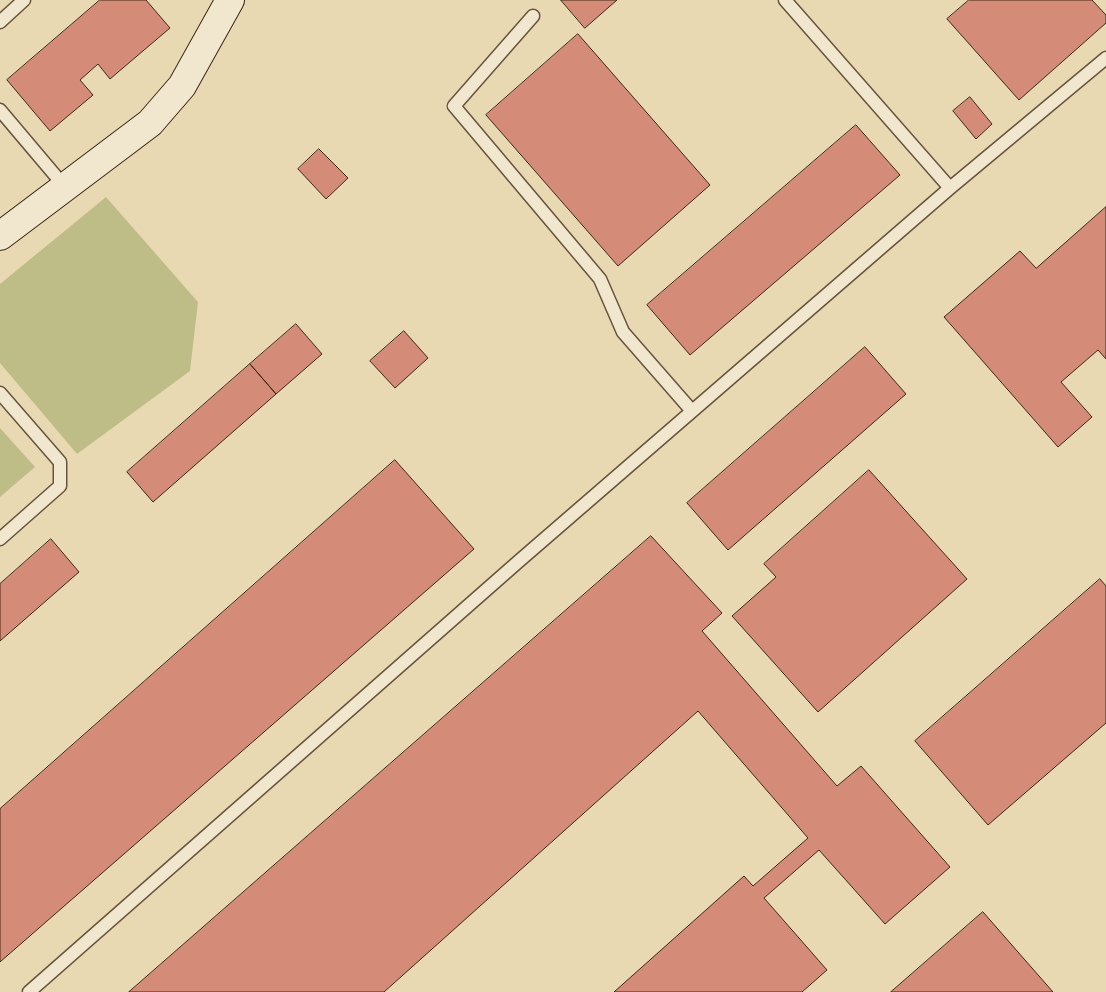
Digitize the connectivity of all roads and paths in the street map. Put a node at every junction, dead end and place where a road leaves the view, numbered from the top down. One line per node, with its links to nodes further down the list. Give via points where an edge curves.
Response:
1 (24, 0): 5 (lane)
2 (230, 0): 8 (main road, via 182,86 150,123)
3 (785, 0): 9 (lane)
4 (534, 16): 12 (lane, via 454,106 600,279 624,332)
5 (0, 22)
6 (1106, 58): 9 (lane)
7 (0, 110): 8 (lane)
8 (65, 187): 10 (main road)
9 (950, 188): 12 (lane)
10 (0, 236)
11 (0, 393): 13 (lane, via 60,462 60,486)
12 (692, 411): 14 (lane)
13 (0, 539)
14 (30, 992)

